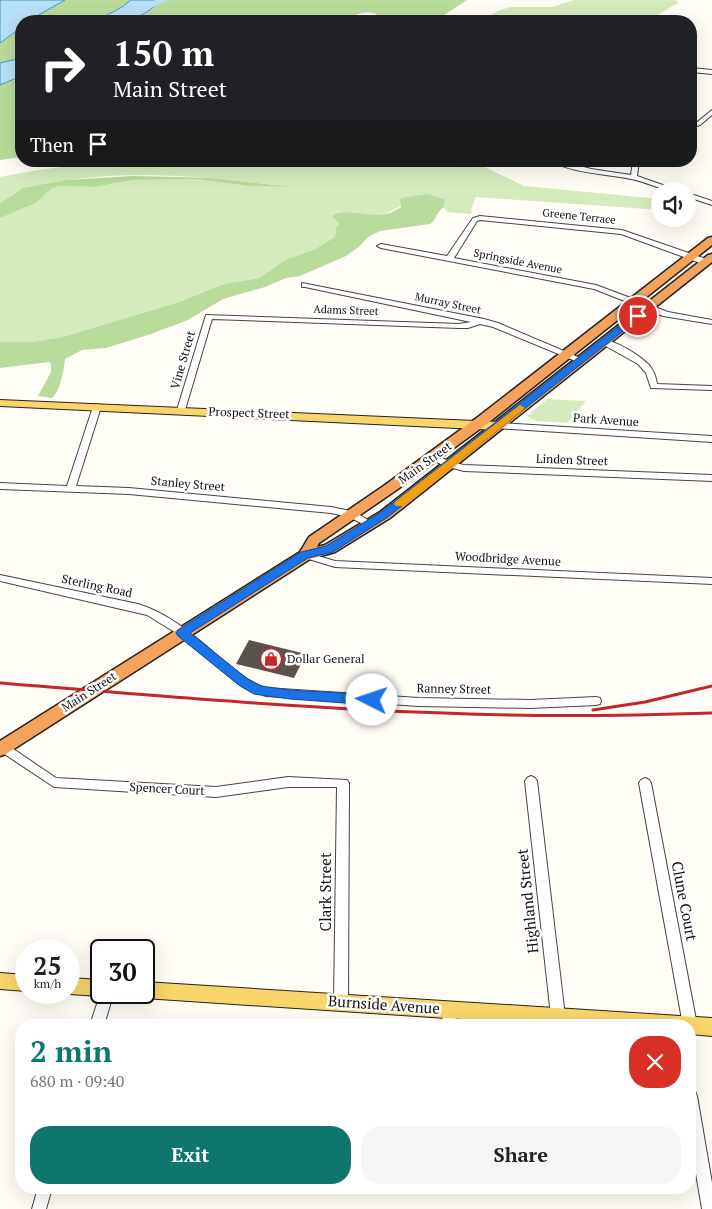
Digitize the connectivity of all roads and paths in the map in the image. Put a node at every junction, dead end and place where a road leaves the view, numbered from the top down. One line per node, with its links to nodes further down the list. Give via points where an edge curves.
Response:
1 (697, 71): 2 (street)
2 (712, 72)
3 (712, 112): 4 (street)
4 (697, 124)
5 (574, 167): 7 (street)
6 (635, 167): 7 (street)
7 (634, 177): 8 (street)
8 (651, 183)
9 (696, 198): 10 (street)
10 (712, 203)
11 (712, 240): 13 (highway, Main Street)
12 (380, 246): 14 (street, Springside Avenue)
13 (692, 257): 14 (street, Greene Terrace, via 622,232 475,218); 15 (street, Greene Terrace); 17 (highway, Main Street)
14 (448, 259): 17 (street, Springside Avenue, via 596,287)
15 (709, 260): 18 (highway, Main Street)
16 (305, 285): 20 (street, Murray Street)
17 (634, 302): 18 (street, Springside Avenue); 23 (highway, Main Street)
18 (648, 308): 21 (street, Springside Avenue); 22 (highway, Main Street)
19 (209, 317): 20 (street, Adams Street, via 459,326); 28 (street, Vine Street)
20 (481, 321): 23 (street, Murray Street, via 509,329)
21 (712, 322)
22 (604, 342): 24 (highway, Main Street); 25 (street, via 646,366 654,386)
23 (568, 355): 24 (street, Murray Street); 29 (highway, Main Street)
24 (581, 360): 30 (highway, Main Street)
25 (712, 388)
26 (0, 403): 27 (main road, Prospect Street)
27 (97, 407): 28 (main road, Prospect Street); 36 (street)
28 (181, 410): 29 (main road, Prospect Street)
29 (478, 424): 30 (main road, Prospect Street); 32 (highway, Main Street)
30 (498, 426): 31 (street, Park Avenue); 33 (highway, Main Street)
31 (712, 439)
32 (433, 457): 33 (street, Linden Street); 37 (highway, Main Street)
33 (448, 464): 34 (street, Linden Street, via 464,468); 38 (highway, Main Street)
34 (712, 478)
35 (0, 486): 36 (street, Stanley Street)
36 (70, 489): 37 (street, Stanley Street, via 129,491)
37 (352, 514): 38 (street, Stanley Street); 39 (highway, Main Street, via 314,540)
38 (369, 524): 39 (highway, Main Street, via 330,549)
39 (304, 555): 41 (street, Woodbridge Avenue, via 335,564); 42 (highway, Main Street)
40 (0, 578): 42 (street, Sterling Road, via 146,610)
41 (712, 581)
42 (182, 633): 43 (street, Ranney Street, via 244,683 274,694 419,702 530,704); 44 (highway, Main Street)
43 (596, 701)
44 (1, 748): 46 (street, Spencer Court, via 54,782 216,792 288,782)
45 (531, 781): 53 (street, Highland Street)
46 (342, 783): 51 (street, Clark Street)
47 (645, 783): 57 (street, Clune Court)
48 (0, 981): 49 (main road)
49 (15, 982)
50 (155, 991): 51 (main road, Burnside Avenue)
51 (341, 1002): 54 (main road, Burnside Avenue)
52 (104, 1004): 55 (street)
53 (558, 1016): 54 (main road, Burnside Avenue); 56 (main road, Burnside Avenue)
54 (449, 1017)
55 (99, 1019)
56 (598, 1019)
57 (689, 1019)
58 (696, 1026): 59 (main road)
59 (712, 1027)
60 (696, 1132): 63 (street)
61 (43, 1194): 62 (street)
62 (38, 1209)
63 (709, 1209)

